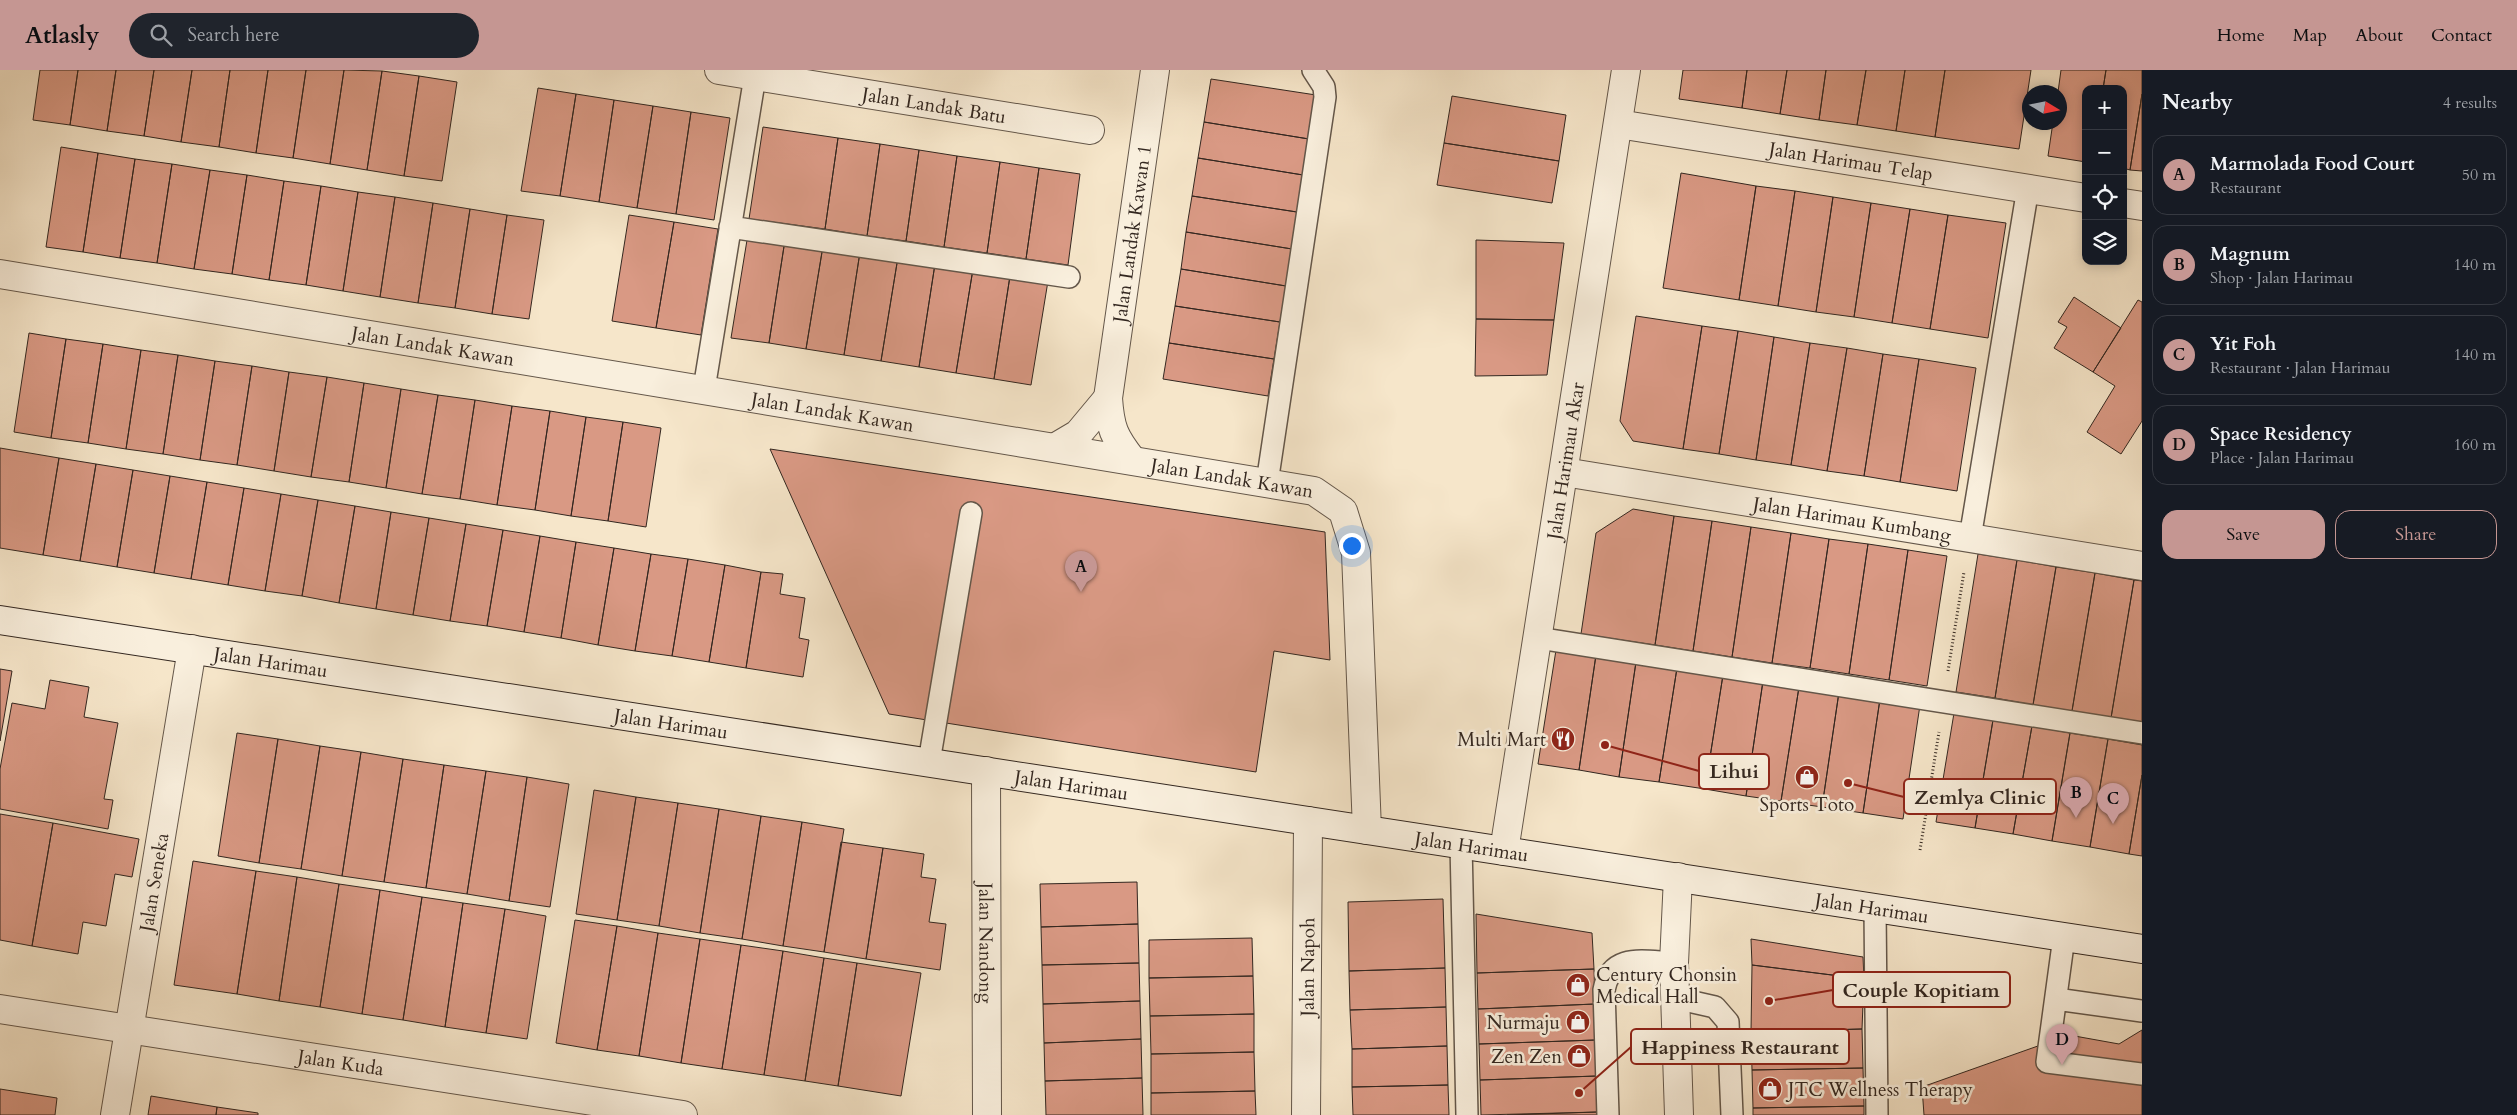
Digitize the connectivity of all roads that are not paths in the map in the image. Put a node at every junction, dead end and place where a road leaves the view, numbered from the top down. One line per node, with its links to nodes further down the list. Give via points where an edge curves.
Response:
1 (719, 70): 5 (street, Jalan Landak Batu)
2 (1155, 70): 16 (street, Jalan Landak Kawan 1)
3 (1312, 70): 20 (lane, via 1320,78 1325,98)
4 (1626, 70): 6 (street, Jalan Harimau Akar)
5 (755, 73): 7 (street, Jalan Landak Batu); 12 (lane)
6 (1618, 124): 8 (street, Jalan Harimau Telap); 19 (street, Jalan Harimau Akar)
7 (1090, 130)
8 (2028, 188): 9 (street, Jalan Harimau Telap); 22 (lane)
9 (2082, 197)
10 (2127, 204): 11 (street)
11 (2142, 206)
12 (730, 227): 14 (lane); 15 (lane)
13 (0, 274): 15 (street, Jalan Landak Kawan)
14 (1069, 277)
15 (704, 389): 17 (street, Jalan Landak Kawan)
16 (1108, 398): 17 (street, via 1078,434); 18 (street, Jalan Landak Kawan 1, via 1110,425)
17 (1056, 447): 18 (street, Jalan Landak Kawan)
18 (1132, 460): 20 (street, Jalan Landak Kawan)
19 (1564, 472): 22 (street, Jalan Harimau Kumbang); 25 (street, Jalan Harimau Akar)
20 (1267, 483): 31 (street, Jalan Landak Kawan, via 1314,490 1343,511 1356,553)
21 (971, 513): 28 (lane)
22 (1970, 538): 23 (street, Jalan Harimau Kumbang)
23 (2142, 566)
24 (0, 620): 26 (street, Jalan Harimau)
25 (1538, 638): 27 (lane); 33 (street, Jalan Harimau Akar)
26 (192, 649): 28 (street, Jalan Harimau); 43 (street, Jalan Seneka)
27 (2142, 733)
28 (929, 762): 29 (street, Jalan Harimau)
29 (986, 771): 30 (street, Jalan Harimau); 47 (street, Jalan Nandong)
30 (1308, 821): 31 (street, Jalan Harimau); 48 (street, Jalan Napoh)
31 (1367, 830): 32 (street, Jalan Harimau)
32 (1462, 844): 33 (street, Jalan Harimau); 49 (lane)
33 (1504, 851): 34 (street, Jalan Harimau)
34 (1678, 877): 35 (street, Jalan Harimau); 38 (street)
35 (1876, 908): 36 (street, Jalan Harimau); 53 (lane)
36 (2064, 937): 37 (street, Jalan Harimau); 40 (lane)
37 (2142, 949)
38 (1674, 963): 39 (street); 50 (lane, via 1622,963 1606,979)
39 (1675, 998): 51 (street); 52 (lane, via 1715,1007 1728,1022)
40 (2056, 999): 42 (lane); 44 (lane, via 2047,1062)
41 (0, 1009): 43 (street, Jalan Kuda)
42 (2142, 1011)
43 (128, 1029): 45 (street, Jalan Seneka); 46 (street, Jalan Kuda)
44 (2142, 1074)
45 (115, 1115)
46 (683, 1115)
47 (987, 1115)
48 (1306, 1115)
49 (1467, 1115)
50 (1608, 1115)
51 (1678, 1115)
52 (1732, 1115)
53 (1877, 1115)

